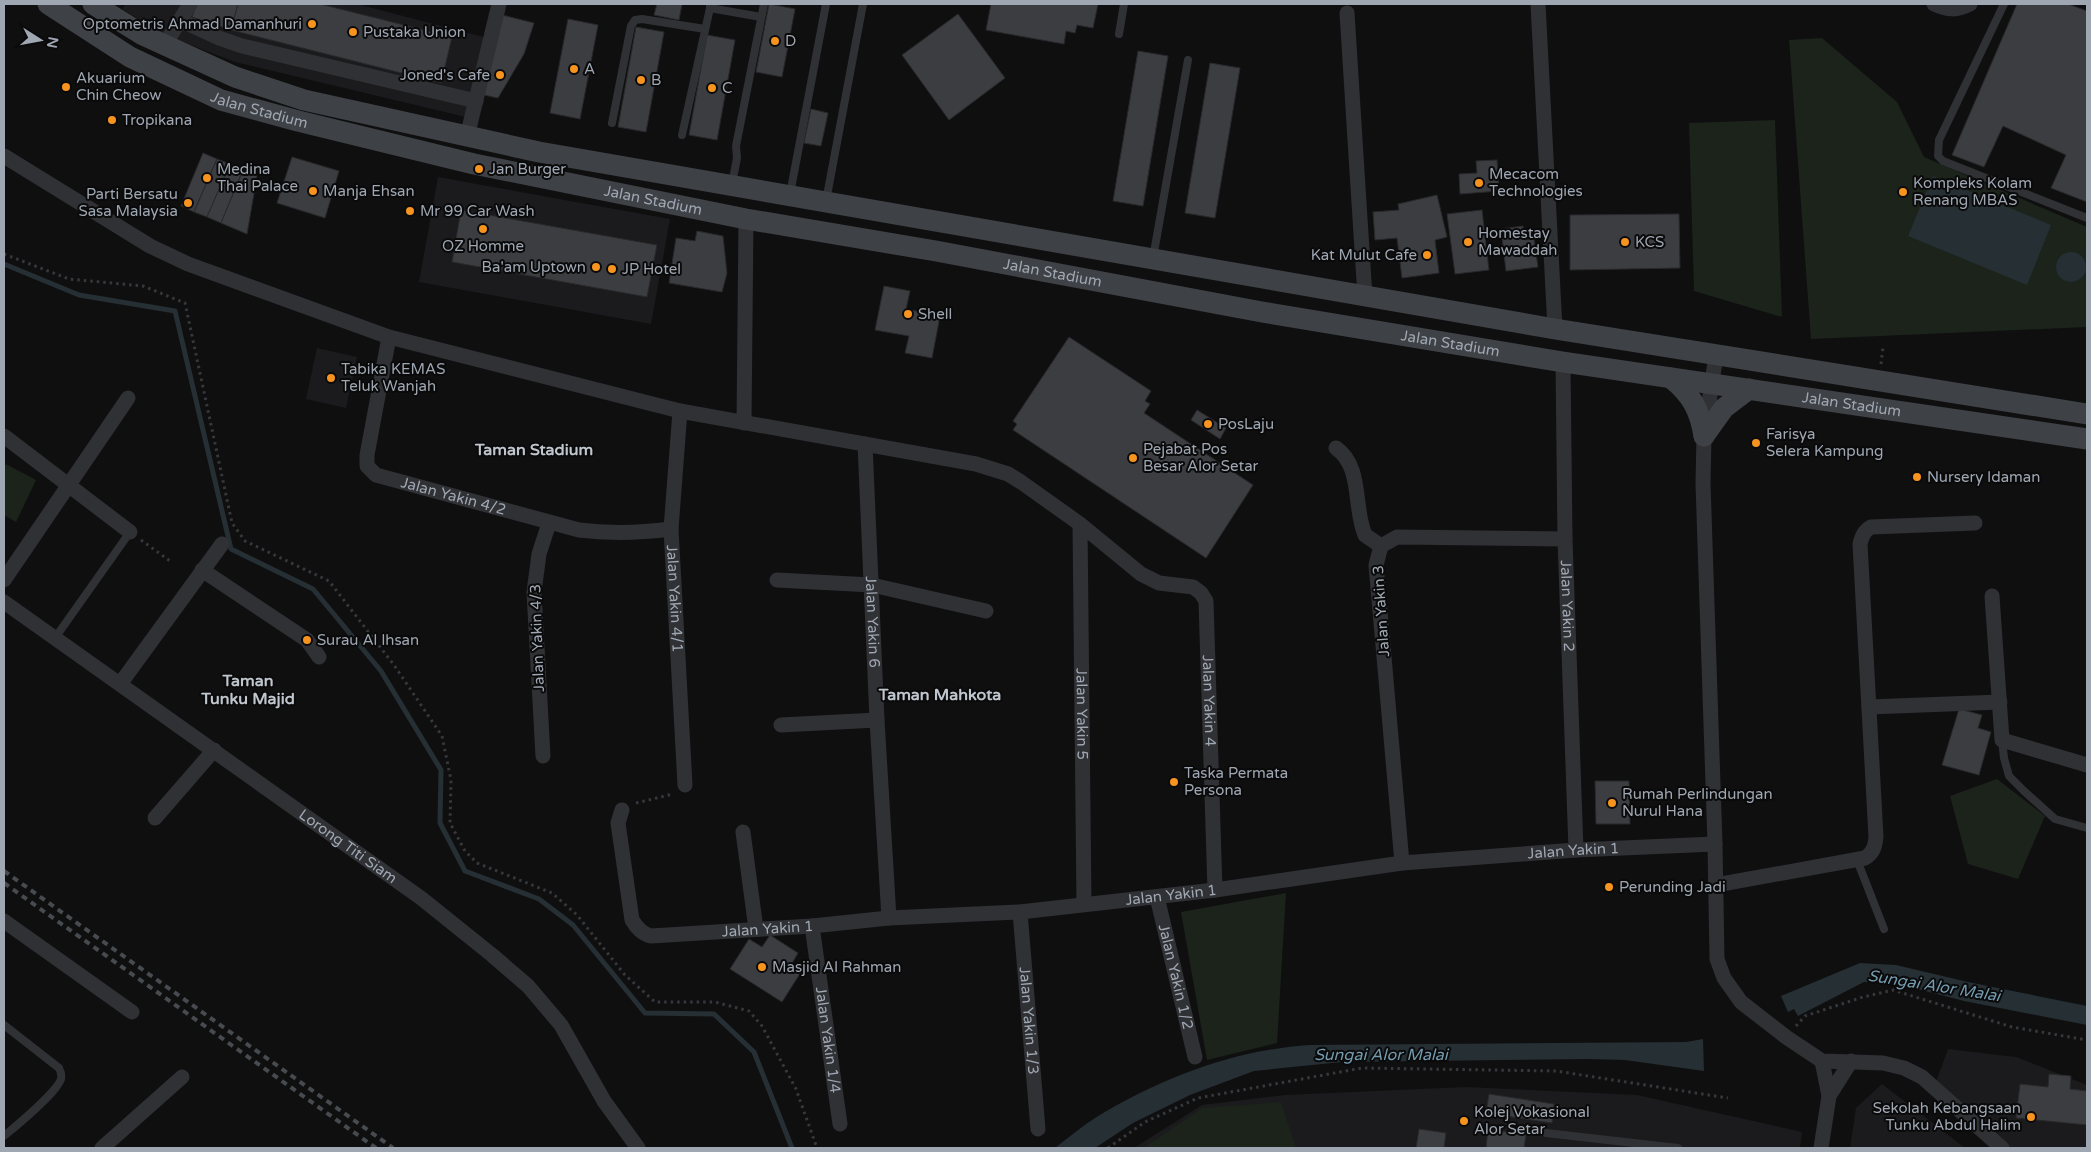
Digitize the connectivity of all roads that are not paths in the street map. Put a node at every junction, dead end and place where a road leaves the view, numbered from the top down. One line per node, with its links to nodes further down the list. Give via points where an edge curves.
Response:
1 (48, 4): 30 (main road, Jalan Stadium, via 130,57 221,100 474,164)
2 (93, 4): 19 (main road, Jalan Stadium)
3 (190, 4): 16 (street)
4 (499, 4): 21 (street)
5 (764, 4): 15 (lane)
6 (826, 4): 27 (lane)
7 (862, 4): 28 (lane)
8 (1124, 4): 18 (lane)
9 (1538, 4): 33 (street)
10 (1970, 4): 12 (street, via 1951,10)
11 (2004, 4): 29 (lane, via 1939,140 1938,156 1943,161)
12 (1936, 5)
13 (710, 6): 15 (lane); 17 (lane)
14 (1347, 13): 32 (street)
15 (761, 18): 26 (lane)
16 (180, 20): 19 (street); 21 (street, via 242,46)
17 (705, 29): 22 (lane, via 642,18 635,20 631,26); 23 (lane)
18 (1119, 34)
19 (164, 46): 24 (main road, Jalan Stadium, via 235,77 304,100)
20 (1188, 60): 31 (lane)
21 (476, 101): 24 (street)
22 (612, 123)
23 (682, 134)
24 (467, 137): 26 (main road, Jalan Stadium)
25 (4, 156): 34 (street, via 150,246 188,264)
26 (731, 186): 27 (main road, Jalan Stadium)
27 (790, 196): 28 (main road, Jalan Stadium)
28 (825, 202): 31 (main road, Jalan Stadium)
29 (2087, 218)
30 (746, 219): 36 (main road, Jalan Stadium, via 1262,312); 43 (street)
31 (1153, 261): 32 (main road, Jalan Stadium)
32 (1366, 297): 33 (main road, Jalan Stadium)
33 (1555, 330): 35 (main road, Jalan Stadium)
34 (388, 337): 41 (street); 50 (street, Jalan Yakin 4/2, via 367,455 368,466 376,475)
35 (1716, 355): 38 (street); 42 (main road, Jalan Stadium)
36 (1563, 362): 37 (main road, Jalan Stadium); 55 (street, Jalan Yakin 2)
37 (1671, 378): 38 (main road, Jalan Stadium); 45 (main road, via 1691,397 1698,409)
38 (1712, 384): 39 (main road, Jalan Stadium); 45 (street)
39 (1749, 389): 45 (main road, via 1724,408); 46 (main road, Jalan Stadium)
40 (128, 398): 49 (street)
41 (680, 411): 43 (street); 53 (street, Jalan Yakin 4/1)
42 (2087, 414)
43 (744, 423): 47 (street)
44 (4, 436): 49 (street)
45 (1704, 436): 81 (street, via 1702,482)
46 (2087, 439)
47 (865, 444): 52 (street, via 993,468 1008,474); 61 (street, Jalan Yakin 6)
48 (1336, 448): 57 (street, via 1352,466 1358,512 1365,535)
49 (68, 485): 54 (street); 59 (street)
50 (549, 523): 53 (street, Jalan Yakin 4/2, via 606,534); 74 (street, Jalan Yakin 4/3, via 539,554 534,592)
51 (1975, 523): 69 (street, via 1871,528 1862,536)
52 (1080, 524): 86 (street, Jalan Yakin 4, via 1141,574 1160,583 1193,587 1206,601); 88 (street, Jalan Yakin 5)
53 (671, 529): 76 (street, Jalan Yakin 4/1)
54 (130, 532): 65 (lane)
55 (1565, 539): 57 (street, Jalan Yakin 3, via 1397,537); 82 (street, Jalan Yakin 2)
56 (222, 544): 58 (street)
57 (1381, 546): 84 (street, Jalan Yakin 3, via 1376,564)
58 (202, 570): 66 (street, via 307,640); 67 (street)
59 (4, 580)
60 (777, 580): 61 (street)
61 (872, 585): 64 (street); 70 (street, Jalan Yakin 6)
62 (1992, 596): 68 (street)
63 (4, 602): 65 (street, Lorong Titi Siam)
64 (986, 611)
65 (55, 638): 67 (street, Lorong Titi Siam)
66 (319, 657)
67 (120, 684): 73 (street, Lorong Titi Siam)
68 (2000, 702): 69 (street); 72 (street)
69 (1869, 707): 83 (street, via 1876,837 1871,854)
70 (877, 720): 71 (street); 90 (street, Jalan Yakin 6)
71 (781, 725)
72 (2002, 740): 75 (street); 79 (lane, via 2009,776 2024,792 2055,819)
73 (214, 750): 78 (street); 107 (street, Lorong Titi Siam, via 421,898 528,986 561,1025 604,1101)
74 (543, 756)
75 (2087, 765)
76 (685, 785)
77 (622, 810): 93 (street, Jalan Yakin 1, via 618,823 632,920 640,931 652,936)
78 (155, 818)
79 (2087, 828)
80 (743, 832): 93 (street)
81 (1715, 844): 82 (street, Jalan Yakin 1); 85 (street)
82 (1576, 850): 84 (street, Jalan Yakin 1)
83 (1857, 860): 85 (street); 94 (lane)
84 (1402, 864): 86 (street, Jalan Yakin 1)
85 (1716, 884): 98 (street, via 1717,958 1724,978 1741,1002)
86 (1215, 890): 87 (street, Jalan Yakin 1)
87 (1157, 897): 88 (street, Jalan Yakin 1); 97 (street, Jalan Yakin 1/2)
88 (1084, 904): 89 (street, Jalan Yakin 1)
89 (1020, 912): 90 (street, Jalan Yakin 1); 103 (street, Jalan Yakin 1/3)
90 (889, 918): 92 (street, Jalan Yakin 1)
91 (4, 921): 95 (street)
92 (812, 926): 93 (street, Jalan Yakin 1); 102 (street, Jalan Yakin 1/4)
93 (756, 929)
94 (1884, 929)
95 (132, 1012)
96 (4, 1025): 105 (lane, via 59,1068 61,1076 58,1084 30,1114)
97 (1195, 1057)
98 (1822, 1061): 99 (street); 101 (street)
99 (1851, 1061): 101 (street); 110 (street, via 1883,1063 1922,1076)
100 (182, 1077): 106 (street)
101 (1829, 1096): 109 (street)
102 (840, 1124)
103 (1038, 1130)
104 (1546, 1133): 108 (lane)
105 (4, 1136)
106 (102, 1148)
107 (638, 1148)
108 (1678, 1148)
109 (1821, 1148)
110 (2002, 1148)

